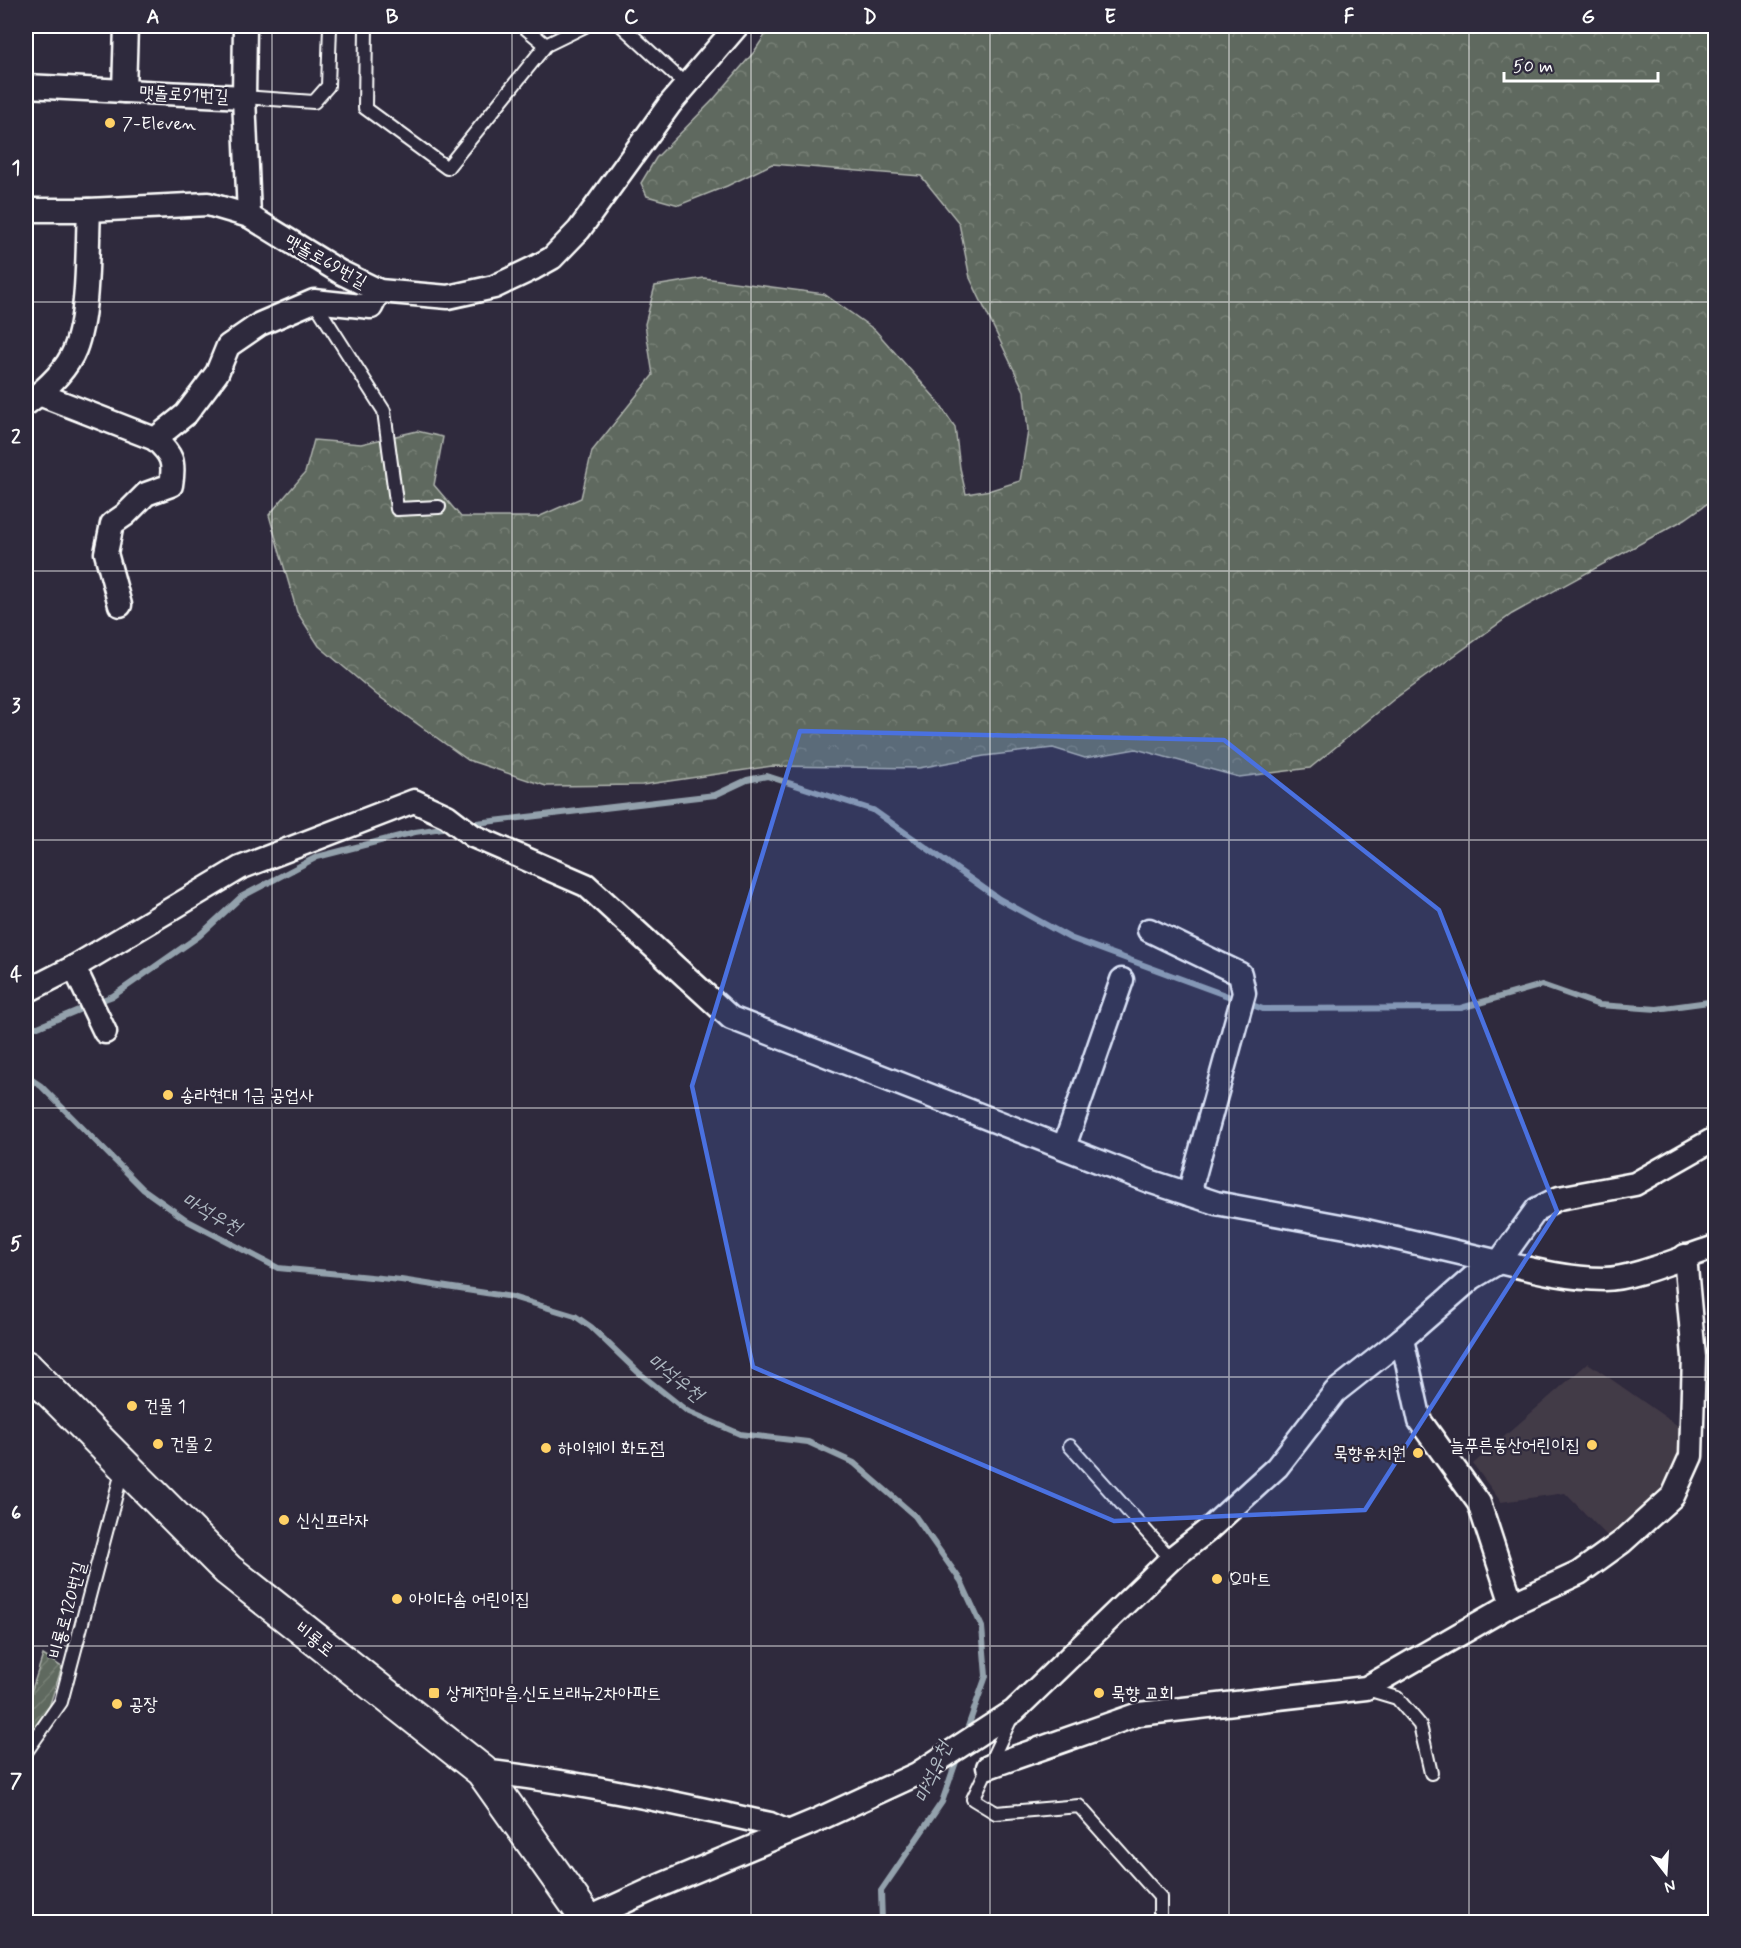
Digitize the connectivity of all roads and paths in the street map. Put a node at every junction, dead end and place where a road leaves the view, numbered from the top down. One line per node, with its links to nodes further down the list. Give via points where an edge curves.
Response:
1 (126, 26): 12 (street, 맷돌로91번길)
2 (245, 26): 13 (street, 맷돌로91번길)
3 (330, 26): 13 (lane, via 328,86 314,102)
4 (366, 26): 9 (lane, via 365,108 447,168)
5 (523, 26): 9 (lane)
6 (585, 26): 9 (lane)
7 (622, 26): 10 (lane)
8 (737, 26): 10 (street, 맷돌로69번길)
9 (546, 45)
10 (686, 85): 17 (street, 맷돌로69번길, via 579,230 552,258 494,287 448,297)
11 (26, 86): 12 (street, 맷돌로91번길)
12 (124, 91): 13 (street, 맷돌로91번길)
13 (244, 97): 16 (street, 맷돌로91번길)
14 (26, 210): 15 (street, 맷돌로69번길)
15 (89, 210): 16 (street, 맷돌로69번길, via 208,204); 19 (street, via 83,320 75,350 59,375)
16 (249, 216): 17 (street, 맷돌로69번길, via 340,272)
17 (379, 291): 18 (street, via 371,306)
18 (314, 301): 20 (street, via 260,324 228,346 217,373 186,414); 21 (lane, via 384,411 397,509)
19 (32, 399): 20 (street)
20 (155, 439): 22 (street, via 170,453 171,485 146,494 112,524 106,553)
21 (439, 507)
22 (120, 605)
23 (1149, 930): 30 (street, via 1240,974 1244,993)
24 (74, 967): 26 (street); 27 (street); 29 (street, via 240,868 414,801 447,816 473,836 586,885 731,1018)
25 (1122, 980): 29 (street)
26 (26, 990)
27 (102, 1024)
28 (1716, 1138): 33 (street, via 1635,1184 1559,1198 1537,1209)
29 (1064, 1147): 30 (street)
30 (1189, 1194): 33 (street, via 1216,1203 1357,1229)
31 (1716, 1247): 32 (street)
32 (1685, 1256): 33 (street, via 1641,1272 1606,1279 1557,1275); 39 (street, via 1694,1357 1691,1456 1673,1496 1622,1542 1579,1573)
33 (1499, 1262): 34 (street, via 1472,1278)
34 (1402, 1339): 38 (street, via 1335,1392 1277,1467); 39 (street, via 1420,1421 1479,1503)
35 (26, 1367): 37 (main road, 비룡로)
36 (1070, 1446): 38 (lane)
37 (124, 1467): 42 (lane, 비룡로120번길, via 61,1702); 44 (main road, 비룡로, via 228,1570)
38 (1171, 1559): 41 (street)
39 (1512, 1604): 40 (street)
40 (1366, 1688): 43 (street, via 1139,1714); 45 (lane, via 1397,1698 1420,1725)
41 (1014, 1711): 43 (lane); 46 (street, via 917,1774)
42 (26, 1752)
43 (988, 1767): 48 (lane, via 973,1799 996,1813 1079,1806 1160,1897)
44 (482, 1772): 46 (street, via 655,1799 770,1824); 47 (main road, 비룡로)
45 (1431, 1773)
46 (788, 1832): 47 (street)
47 (585, 1921)
48 (1160, 1923)

